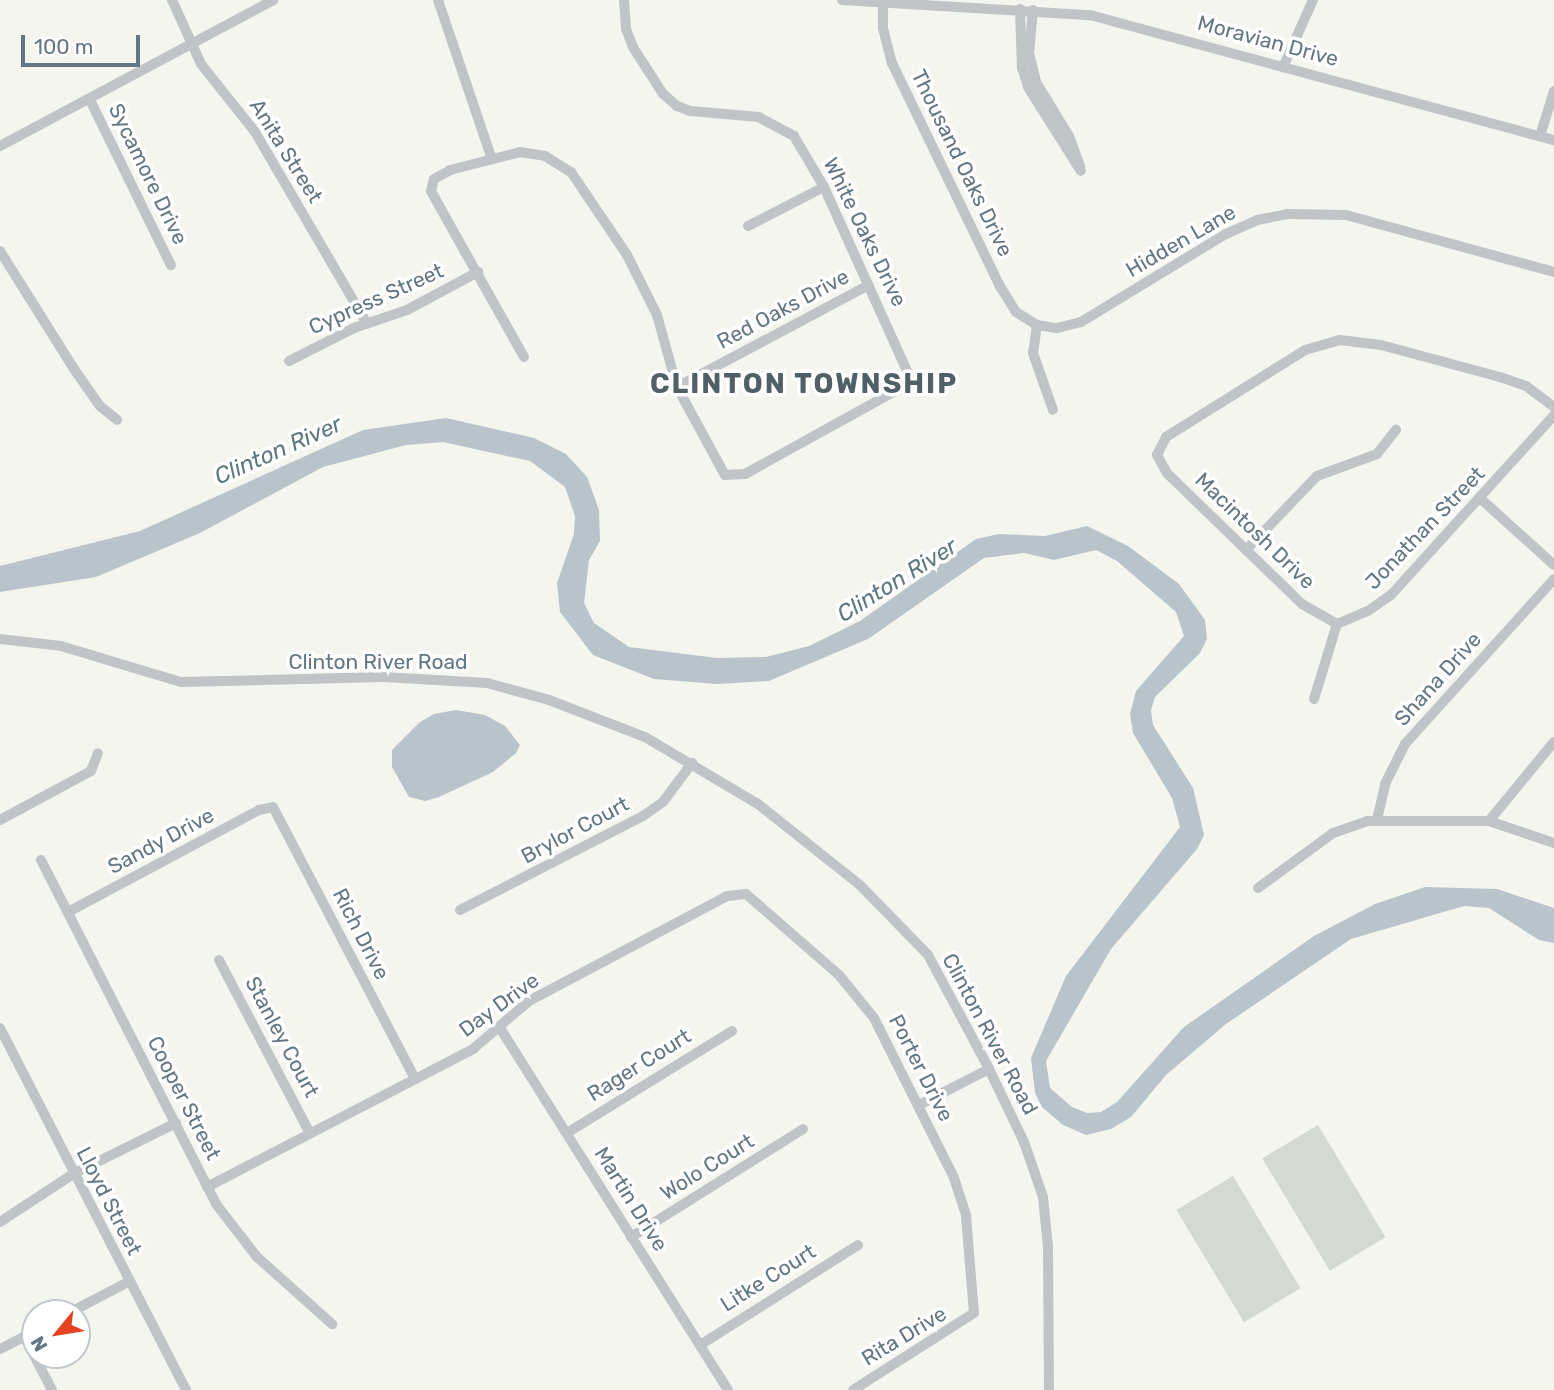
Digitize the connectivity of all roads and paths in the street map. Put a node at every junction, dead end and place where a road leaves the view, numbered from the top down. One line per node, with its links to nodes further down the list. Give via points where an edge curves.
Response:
1 (172, 0): 13 (street, Anita Street)
2 (274, 0): 13 (street)
3 (438, 0): 21 (street)
4 (624, 0): 22 (street, White Oaks Drive, via 629,38 669,100 690,111 759,117 782,126 799,142)
5 (842, 0): 7 (street, Moravian Drive)
6 (1313, 0): 14 (street)
7 (883, 2): 8 (street, Moravian Drive); 30 (street, Thousand Oaks Drive, via 883,28 892,62 1004,295 1016,312)
8 (977, 3): 9 (street, Moravian Drive)
9 (989, 4): 10 (street, Moravian Drive)
10 (1020, 9): 11 (street, Moravian Drive); 12 (street)
11 (1033, 10): 12 (street); 14 (street, Moravian Drive, via 1135,24)
12 (1025, 42): 17 (street, via 1022,68)
13 (194, 45): 16 (street); 29 (street, Anita Street, via 208,74 255,132)
14 (1284, 65): 18 (street, Moravian Drive)
15 (1554, 91): 18 (street)
16 (90, 100): 20 (street); 25 (street, Sycamore Drive)
17 (1058, 128)
18 (1539, 136): 19 (street, Moravian Drive)
19 (1554, 140)
20 (0, 146)
21 (491, 157): 26 (street, via 439,175 431,185 438,207); 33 (street, via 538,154 558,162 578,180 643,284 657,315)
22 (824, 187): 23 (street); 28 (street, White Oaks Drive)
23 (748, 226)
24 (0, 251): 37 (street, via 74,369)
25 (171, 265)
26 (478, 272): 29 (street, Cypress Street, via 407,310); 31 (street)
27 (1554, 272): 30 (street, Hidden Lane, via 1346,215 1277,215 1226,234 1081,322 1057,328)
28 (869, 285): 33 (street, Red Oaks Drive); 33 (street, White Oaks Drive, via 912,375 911,384 745,474 729,478 718,468)
29 (367, 324): 32 (street, Cypress Street)
30 (1037, 325): 35 (street, via 1033,354)
31 (524, 356)
32 (289, 361)
33 (677, 387)
34 (1554, 407): 40 (street, Macintosh Drive, via 1526,386 1381,345 1332,341 1286,361 1166,437 1157,455 1167,472)
35 (1053, 410)
36 (1554, 415): 39 (street, Jonathan Street)
37 (117, 420)
38 (1396, 430): 40 (street, via 1370,458 1317,476)
39 (1480, 499): 41 (street); 43 (street, Jonathan Street, via 1382,603)
40 (1246, 550): 43 (street, Macintosh Drive, via 1302,604)
41 (1554, 565)
42 (1554, 579): 51 (street, Shana Drive, via 1405,744 1385,784)
43 (1337, 624): 45 (street)
44 (0, 639): 48 (street, Clinton River Road, via 61,646 181,682 395,677 487,683 621,727)
45 (1314, 699)
46 (1554, 742): 52 (street)
47 (98, 752): 50 (street, via 91,771)
48 (692, 762): 57 (street, Brylor Court, via 663,802 643,816); 63 (street, Clinton River Road, via 778,818 886,909 936,966)
49 (273, 807): 58 (street, Sandy Drive, via 259,810); 64 (street, Rich Drive)
50 (0, 820)
51 (1377, 820): 52 (street); 55 (street, via 1333,833)
52 (1489, 821): 53 (street)
53 (1554, 843)
54 (41, 860): 58 (street, Cooper Street)
55 (1258, 888)
56 (739, 892): 61 (street, Day Drive, via 529,1001); 65 (street, Porter Drive, via 752,898 854,992 874,1018)
57 (460, 910)
58 (68, 912): 66 (street, Cooper Street)
59 (219, 960): 68 (street, Stanley Court)
60 (0, 1028): 70 (street, Lloyd Street)
61 (500, 1028): 64 (street, Day Drive, via 473,1049); 69 (street, Martin Drive)
62 (732, 1031): 69 (street, Rager Court)
63 (989, 1069): 65 (street); 87 (street, Clinton River Road, via 1024,1142 1043,1197)
64 (415, 1079): 68 (street, Day Drive)
65 (919, 1105): 77 (street, Porter Drive, via 963,1201)
66 (176, 1123): 70 (street); 71 (street, Cooper Street)
67 (803, 1129): 73 (street, Wolo Court)
68 (310, 1133): 71 (street, Day Drive)
69 (567, 1133): 73 (street, Martin Drive)
70 (73, 1174): 72 (street); 75 (street, Lloyd Street)
71 (207, 1187): 78 (street, Cooper Street, via 244,1243)
72 (0, 1222)
73 (631, 1237): 80 (street, Martin Drive)
74 (858, 1245): 80 (street, Litke Court)
75 (128, 1282): 76 (street); 84 (street, Lloyd Street)
76 (91, 1301)
77 (974, 1313): 86 (street, Rita Drive)
78 (332, 1324)
79 (21, 1338): 81 (street)
80 (700, 1345): 85 (street, Martin Drive)
81 (0, 1349)
82 (41, 1369): 83 (street)
83 (52, 1390)
84 (186, 1390)
85 (728, 1390)
86 (853, 1390)
87 (1049, 1390)

